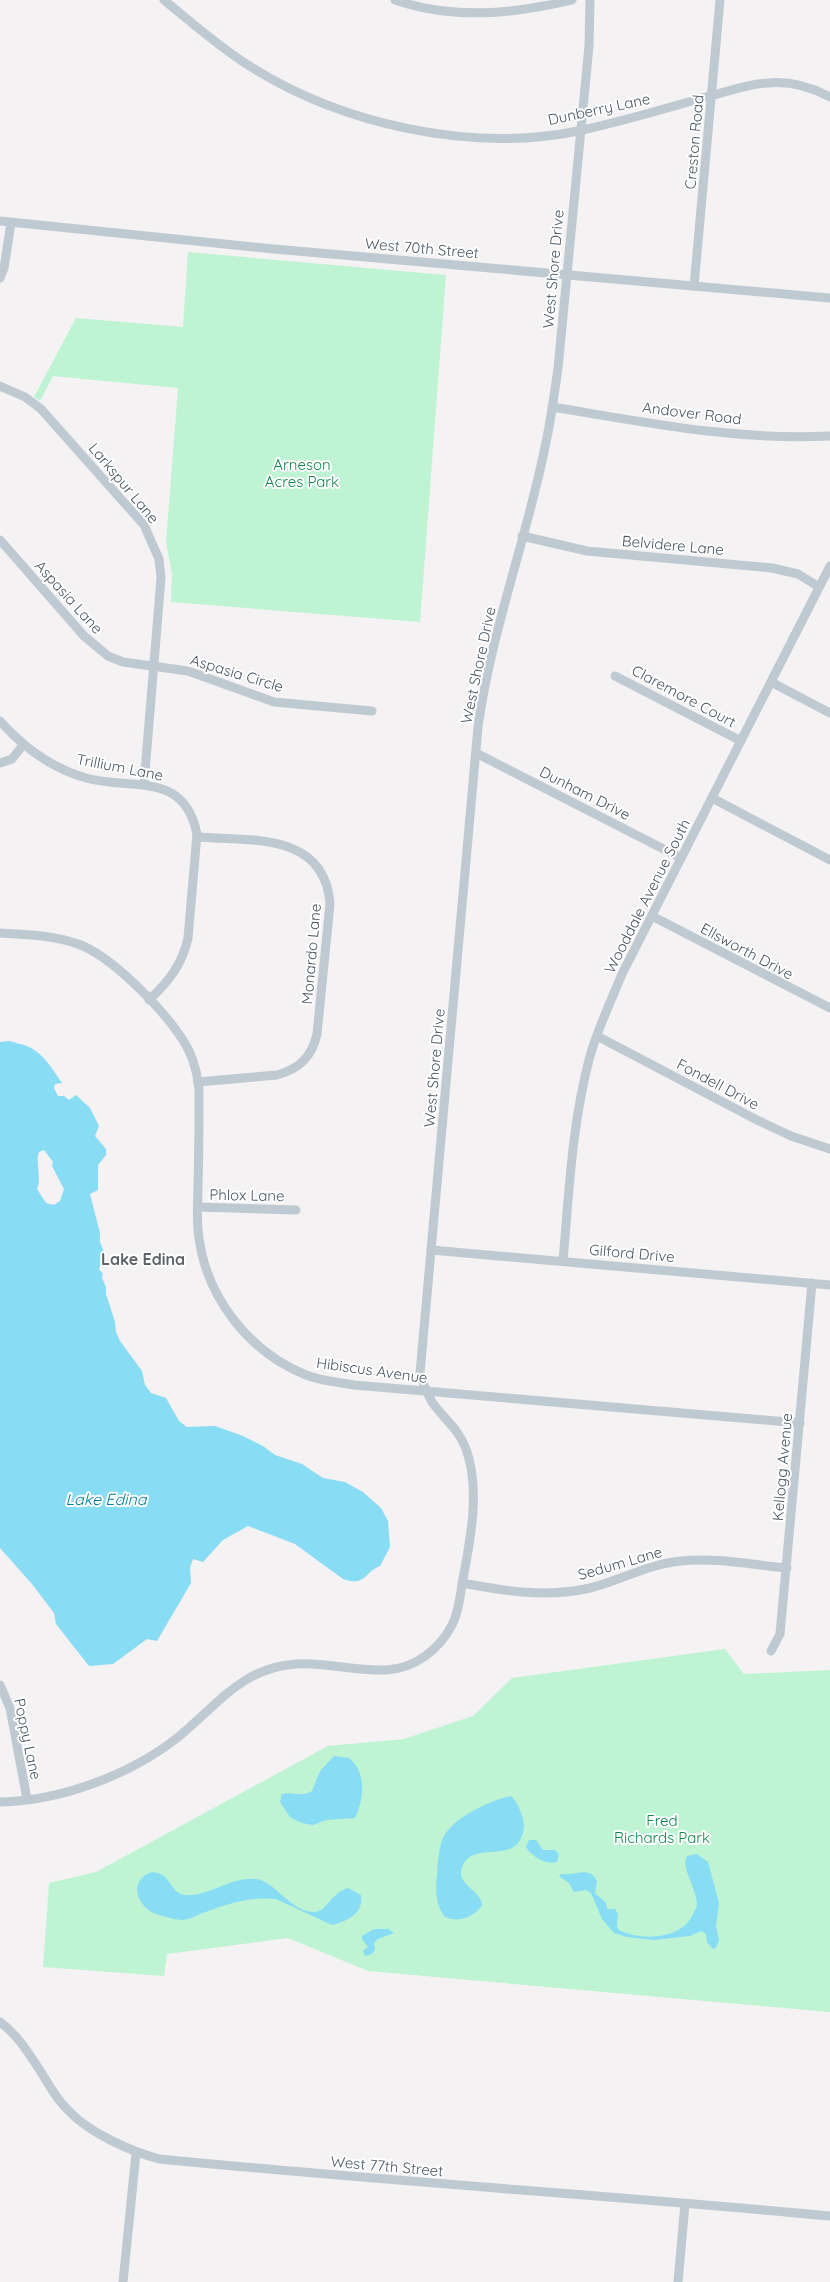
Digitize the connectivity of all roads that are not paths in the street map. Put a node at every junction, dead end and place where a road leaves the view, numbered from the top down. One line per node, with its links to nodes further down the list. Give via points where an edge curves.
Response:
1 (164, 0): 8 (street, Dunberry Lane, via 248,65 285,86 364,117 431,132 482,137 533,136)
2 (396, 0): 3 (street, via 466,13 498,13)
3 (572, 0)
4 (590, 0): 8 (street, West Shore Drive, via 589,46)
5 (720, 0): 6 (street, Creston Road)
6 (712, 96): 7 (street, Dunberry Lane, via 768,82 802,86); 8 (street, Dunberry Lane); 14 (street, Creston Road)
7 (830, 97)
8 (580, 130): 12 (street, West Shore Drive)
9 (0, 221): 10 (street, West 70th Street)
10 (11, 223): 11 (street, West 70th Street); 12 (street, West 70th Street); 13 (street)
11 (0, 228)
12 (566, 275): 14 (street, West 70th Street); 17 (street, West Shore Drive)
13 (0, 278)
14 (694, 286): 15 (street, West 70th Street)
15 (830, 298)
16 (0, 386): 23 (street, Larkspur Lane, via 25,397 41,409 132,510 148,533 159,559 161,578)
17 (552, 407): 18 (street, Andover Road, via 677,427 796,438); 19 (street, West Shore Drive)
18 (830, 436)
19 (522, 536): 22 (street, Belvidere Lane, via 587,550 772,568 798,574); 31 (street, West Shore Drive, via 482,697)
20 (0, 540): 23 (street, Aspasia Lane, via 96,648 123,662)
21 (830, 566): 22 (street, Wooddale Avenue South)
22 (819, 587): 25 (street, Wooddale Avenue South)
23 (154, 666): 26 (street, Aspasia Circle, via 188,671 274,702); 33 (street, Larkspur Lane)
24 (615, 676): 29 (street, Claremore Court)
25 (771, 682): 27 (street); 29 (street, Wooddale Avenue South)
26 (372, 711)
27 (830, 713)
28 (0, 721): 30 (street, Trillium Lane)
29 (741, 741): 34 (street, Wooddale Avenue South)
30 (23, 745): 32 (street, via 12,759); 33 (street, Trillium Lane, via 43,760 87,778)
31 (476, 752): 36 (street, Dunham Drive); 47 (street, West Shore Drive)
32 (0, 763)
33 (144, 784): 35 (street, Trillium Lane, via 163,788 180,798 194,821)
34 (712, 798): 36 (street, Wooddale Avenue South); 37 (street)
35 (197, 837): 40 (street, Trillium Lane, via 184,955 177,970); 43 (street, Monardo Lane, via 293,847 316,864 329,889 330,904 317,1034 315,1046 308,1057 290,1072 277,1075)
36 (682, 858): 38 (street, Wooddale Avenue South)
37 (830, 860)
38 (652, 916): 41 (street, Ellsworth Drive); 42 (street, Wooddale Avenue South, via 622,974)
39 (0, 932): 40 (street, Hibiscus Avenue, via 62,939 82,946 120,969)
40 (149, 1000): 43 (street, Hibiscus Avenue, via 181,1037 190,1053)
41 (830, 1008)
42 (597, 1036): 44 (street, Fondell Drive, via 757,1120); 48 (street, Wooddale Avenue South, via 574,1140)
43 (198, 1082): 45 (street, Hibiscus Avenue)
44 (830, 1149)
45 (198, 1208): 46 (street, Phlox Lane); 51 (street, Hibiscus Avenue, via 198,1236 209,1277 231,1317 265,1351 306,1375 330,1381)
46 (296, 1210)
47 (431, 1250): 48 (street, Gilford Drive); 51 (street, West Shore Drive, via 420,1373)
48 (563, 1261): 49 (street, Gilford Drive)
49 (812, 1283): 50 (street, Gilford Drive); 52 (street, Kellogg Avenue)
50 (830, 1285)
51 (427, 1392): 52 (street, Hibiscus Avenue); 54 (street, West Shore Drive, via 461,1437 468,1457 473,1495 472,1524)
52 (800, 1423): 53 (street, Kellogg Avenue)
53 (787, 1568): 54 (street, Sedum Lane, via 682,1560 656,1564 590,1588 542,1593 504,1591); 55 (street, Kellogg Avenue, via 780,1634)
54 (462, 1583): 57 (street, West Shore Drive, via 452,1624 434,1650 420,1660 388,1670 312,1663 270,1670 233,1689 177,1738 121,1772 74,1789)
55 (771, 1651)
56 (0, 1685): 57 (street, Poppy Lane, via 10,1708)
57 (27, 1798): 58 (street, West Shore Drive)
58 (0, 1802)
59 (0, 2022): 60 (street, West 77th Street, via 10,2028 66,2109 84,2124)
60 (136, 2153): 61 (street, West 77th Street, via 339,2176); 63 (street)
61 (685, 2204): 62 (street, West 77th Street); 64 (street)
62 (830, 2216)
63 (123, 2282)
64 (678, 2282)

